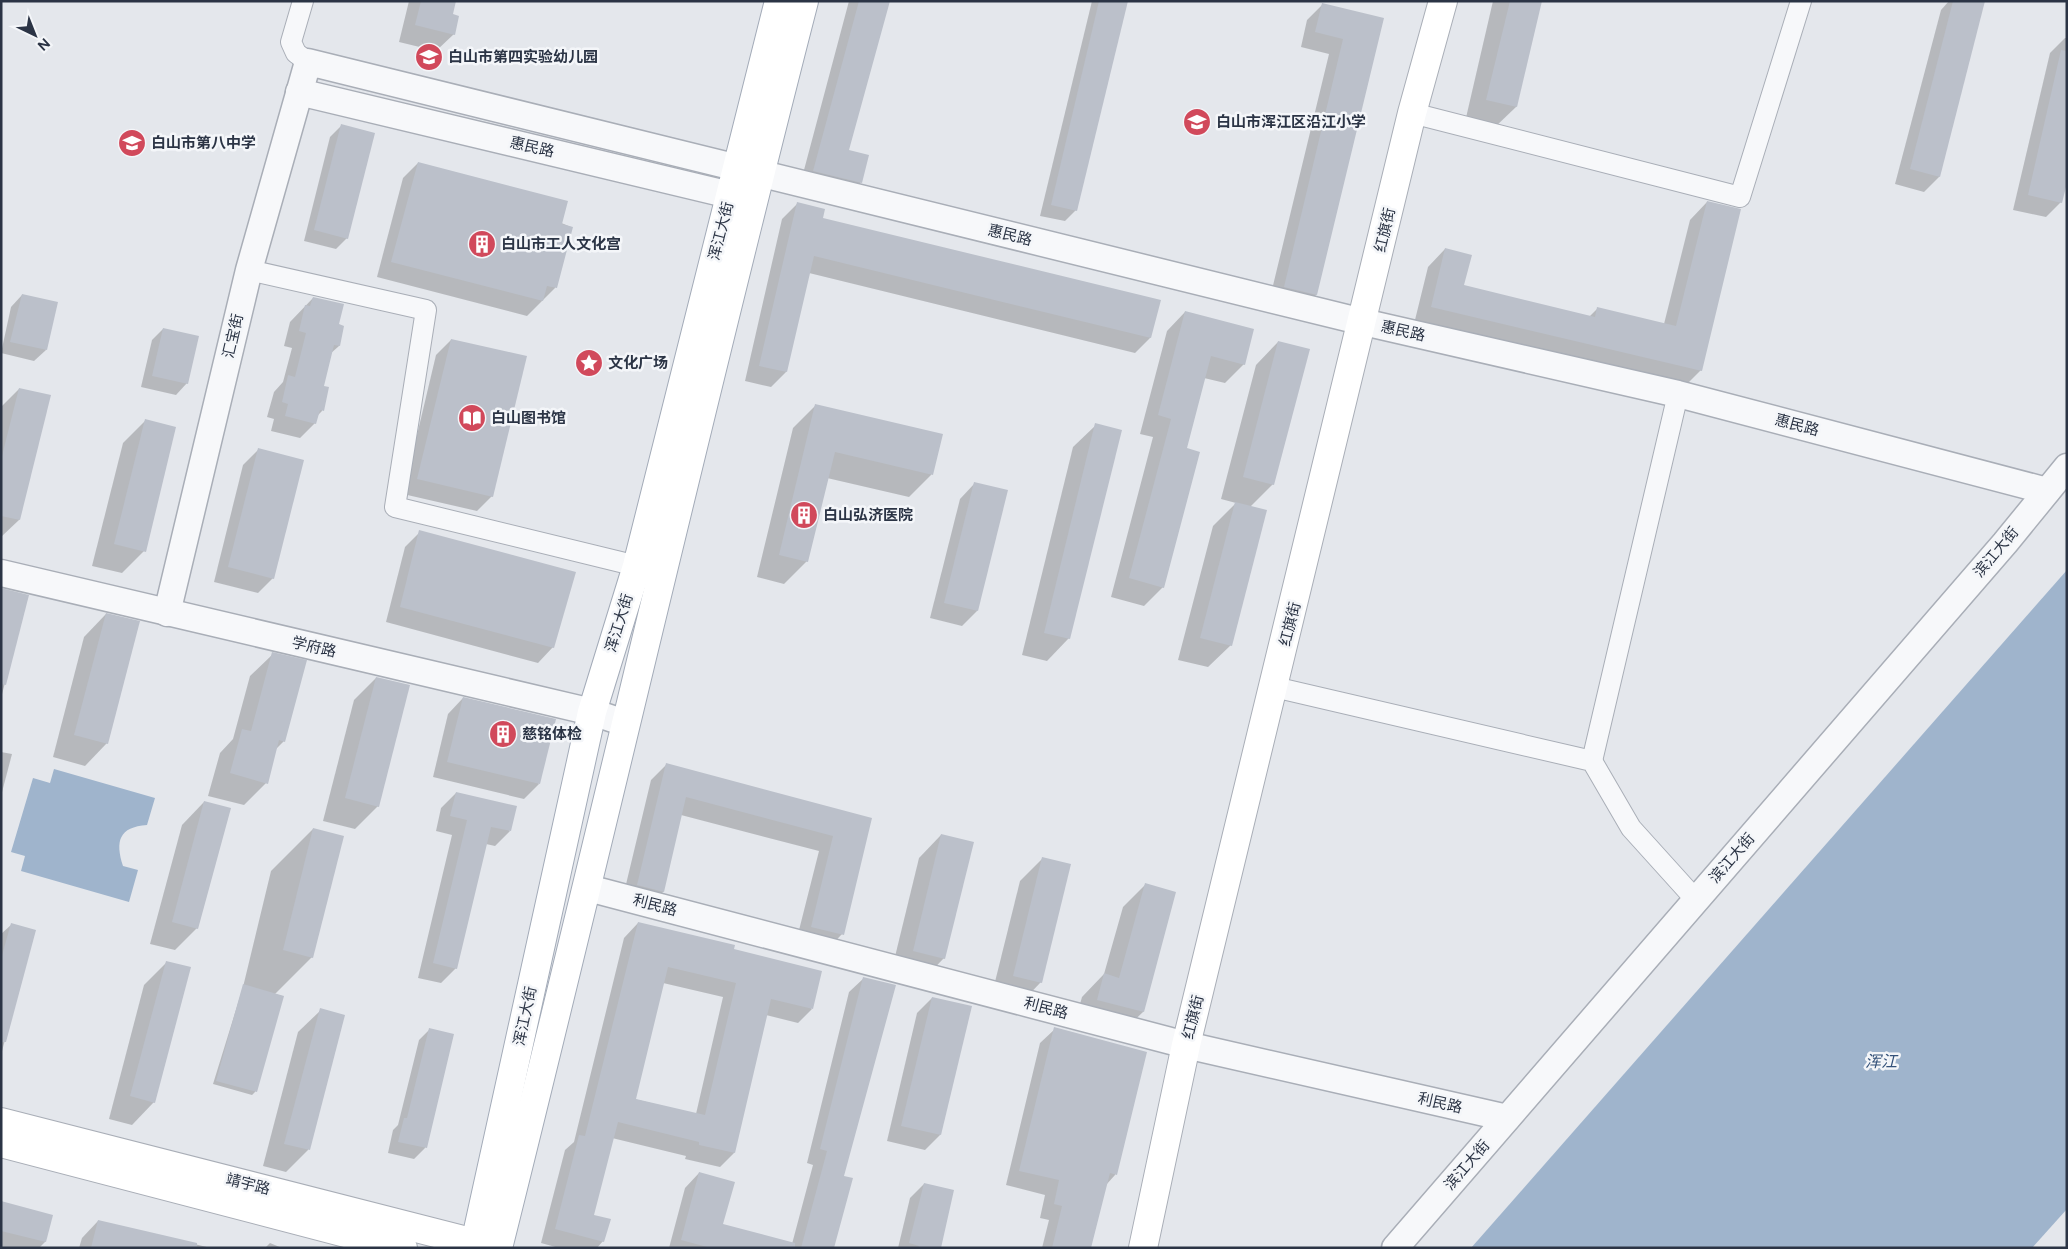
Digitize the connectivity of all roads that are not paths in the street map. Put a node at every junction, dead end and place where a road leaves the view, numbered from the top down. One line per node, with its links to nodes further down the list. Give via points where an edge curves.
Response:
1 (303, 1): 6 (street, via 291,42 296,53)
2 (779, 1): 9 (main road, 浑江大街)
3 (804, 1): 9 (main road, 浑江大街)
4 (1443, 1): 8 (main road, 红旗街)
5 (1801, 1): 8 (street, via 1740,197)
6 (308, 62): 7 (street, 汇宝街); 9 (street, 惠民路)
7 (299, 92): 10 (street, 惠民路); 11 (street, 汇宝街)
8 (1412, 113): 12 (main road, 红旗街)
9 (748, 171): 10 (main road, 浑江大街); 12 (street, 惠民路); 21 (main road, 浑江大街)
10 (730, 195): 16 (main road, 浑江大街)
11 (249, 270): 16 (street, via 426,310 395,507); 18 (street, 汇宝街)
12 (1363, 322): 13 (street, 惠民路); 19 (main road, 红旗街)
13 (1678, 394): 15 (street, 惠民路); 22 (street)
14 (2067, 467): 15 (street, 滨江大街)
15 (2047, 490): 24 (street, 滨江大街, via 2005,543)
16 (637, 566): 20 (main road, 浑江大街)
17 (1, 572): 18 (street, 学府路)
18 (167, 612): 20 (street, 学府路)
19 (1274, 687): 22 (street); 25 (main road, 红旗街)
20 (592, 712): 21 (street, 学府路); 29 (main road, 浑江大街)
21 (625, 722): 23 (main road, 浑江大街)
22 (1592, 761): 24 (street, via 1631,828)
23 (588, 888): 25 (street, 利民路); 29 (main road, 浑江大街)
24 (1696, 900): 26 (street, 滨江大街)
25 (1186, 1045): 26 (street, 利民路); 31 (main road, 红旗街)
26 (1507, 1118): 32 (street, 滨江大街)
27 (1, 1122): 29 (main road, 靖宇路)
28 (1, 1143): 30 (main road, 靖宇路)
29 (486, 1247)
30 (403, 1248)
31 (1143, 1248)
32 (1395, 1248)

